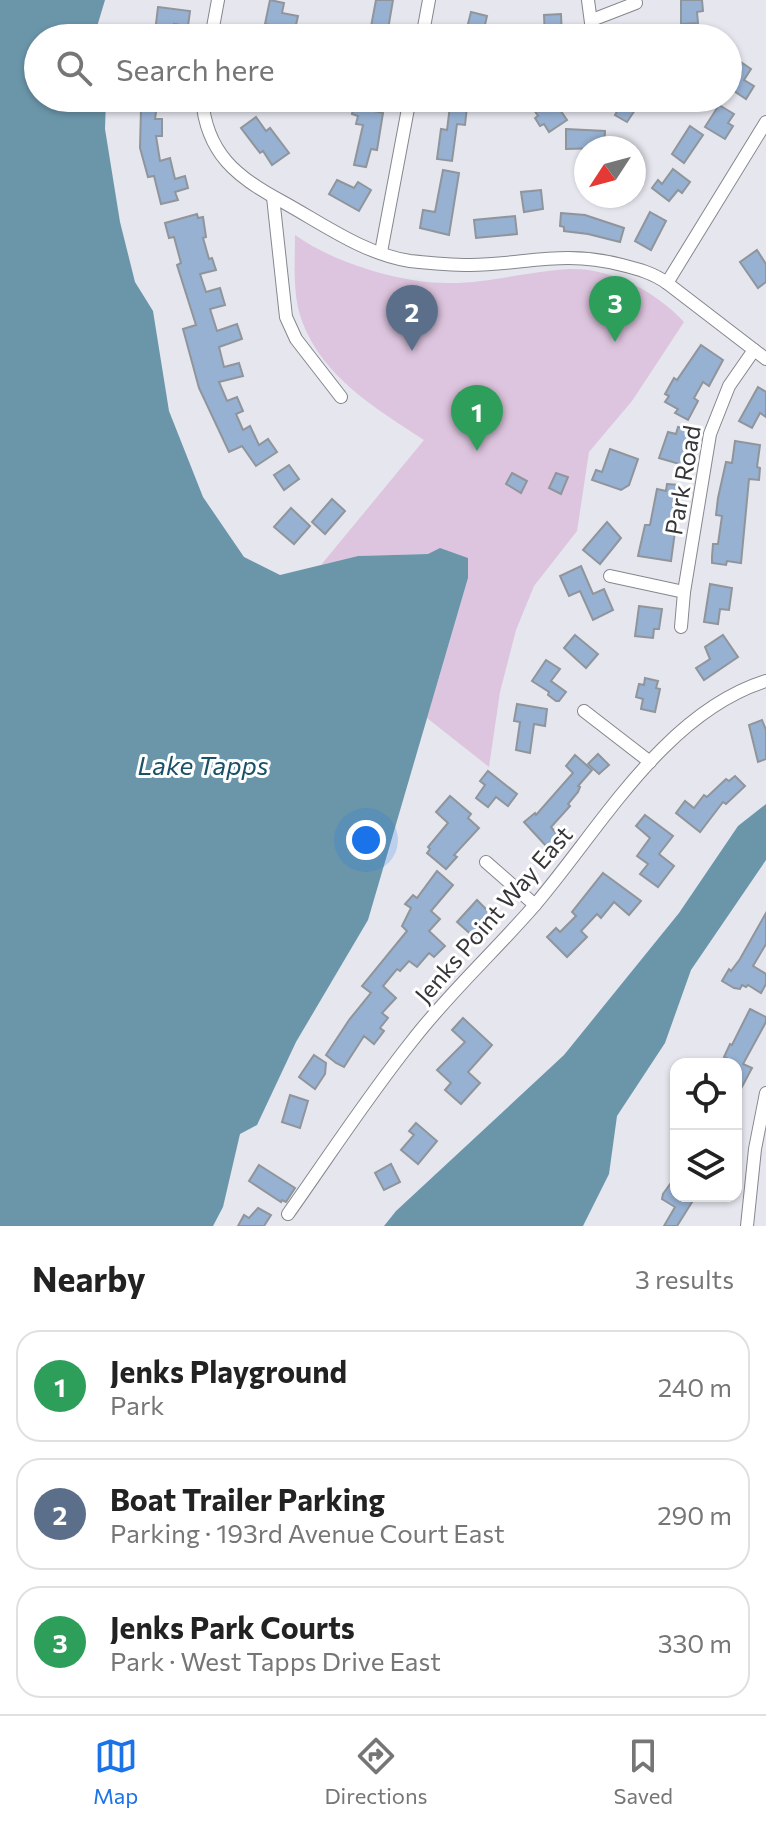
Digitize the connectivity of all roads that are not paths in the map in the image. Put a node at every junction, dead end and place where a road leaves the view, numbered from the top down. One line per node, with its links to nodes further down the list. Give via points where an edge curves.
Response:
1 (218, 0): 6 (street)
2 (429, 0): 7 (street)
3 (588, 0): 5 (street)
4 (636, 3): 5 (street)
5 (592, 20): 8 (street)
6 (214, 24)
7 (425, 24)
8 (592, 24)
9 (205, 112): 12 (street, via 219,154)
10 (407, 112): 13 (street)
11 (766, 122): 14 (street)
12 (273, 197): 13 (street); 17 (street, via 286,317 296,339)
13 (381, 252): 14 (street, via 406,260 469,265 584,257 655,275)
14 (667, 283): 15 (street)
15 (754, 350): 16 (street); 19 (street, Park Road, via 729,386 710,434)
16 (766, 359)
17 (341, 397)
18 (610, 576): 19 (street)
19 (684, 592): 20 (street, Park Road)
20 (681, 627)
21 (766, 681): 23 (street, Jenks Point Way East, via 725,698 693,720)
22 (584, 711): 23 (street)
23 (650, 762): 25 (street, Jenks Point Way East)
24 (486, 862): 25 (street)
25 (535, 905): 27 (street, Jenks Point Way East, via 414,1038)
26 (766, 1093): 28 (street)
27 (288, 1214)
28 (747, 1226)

